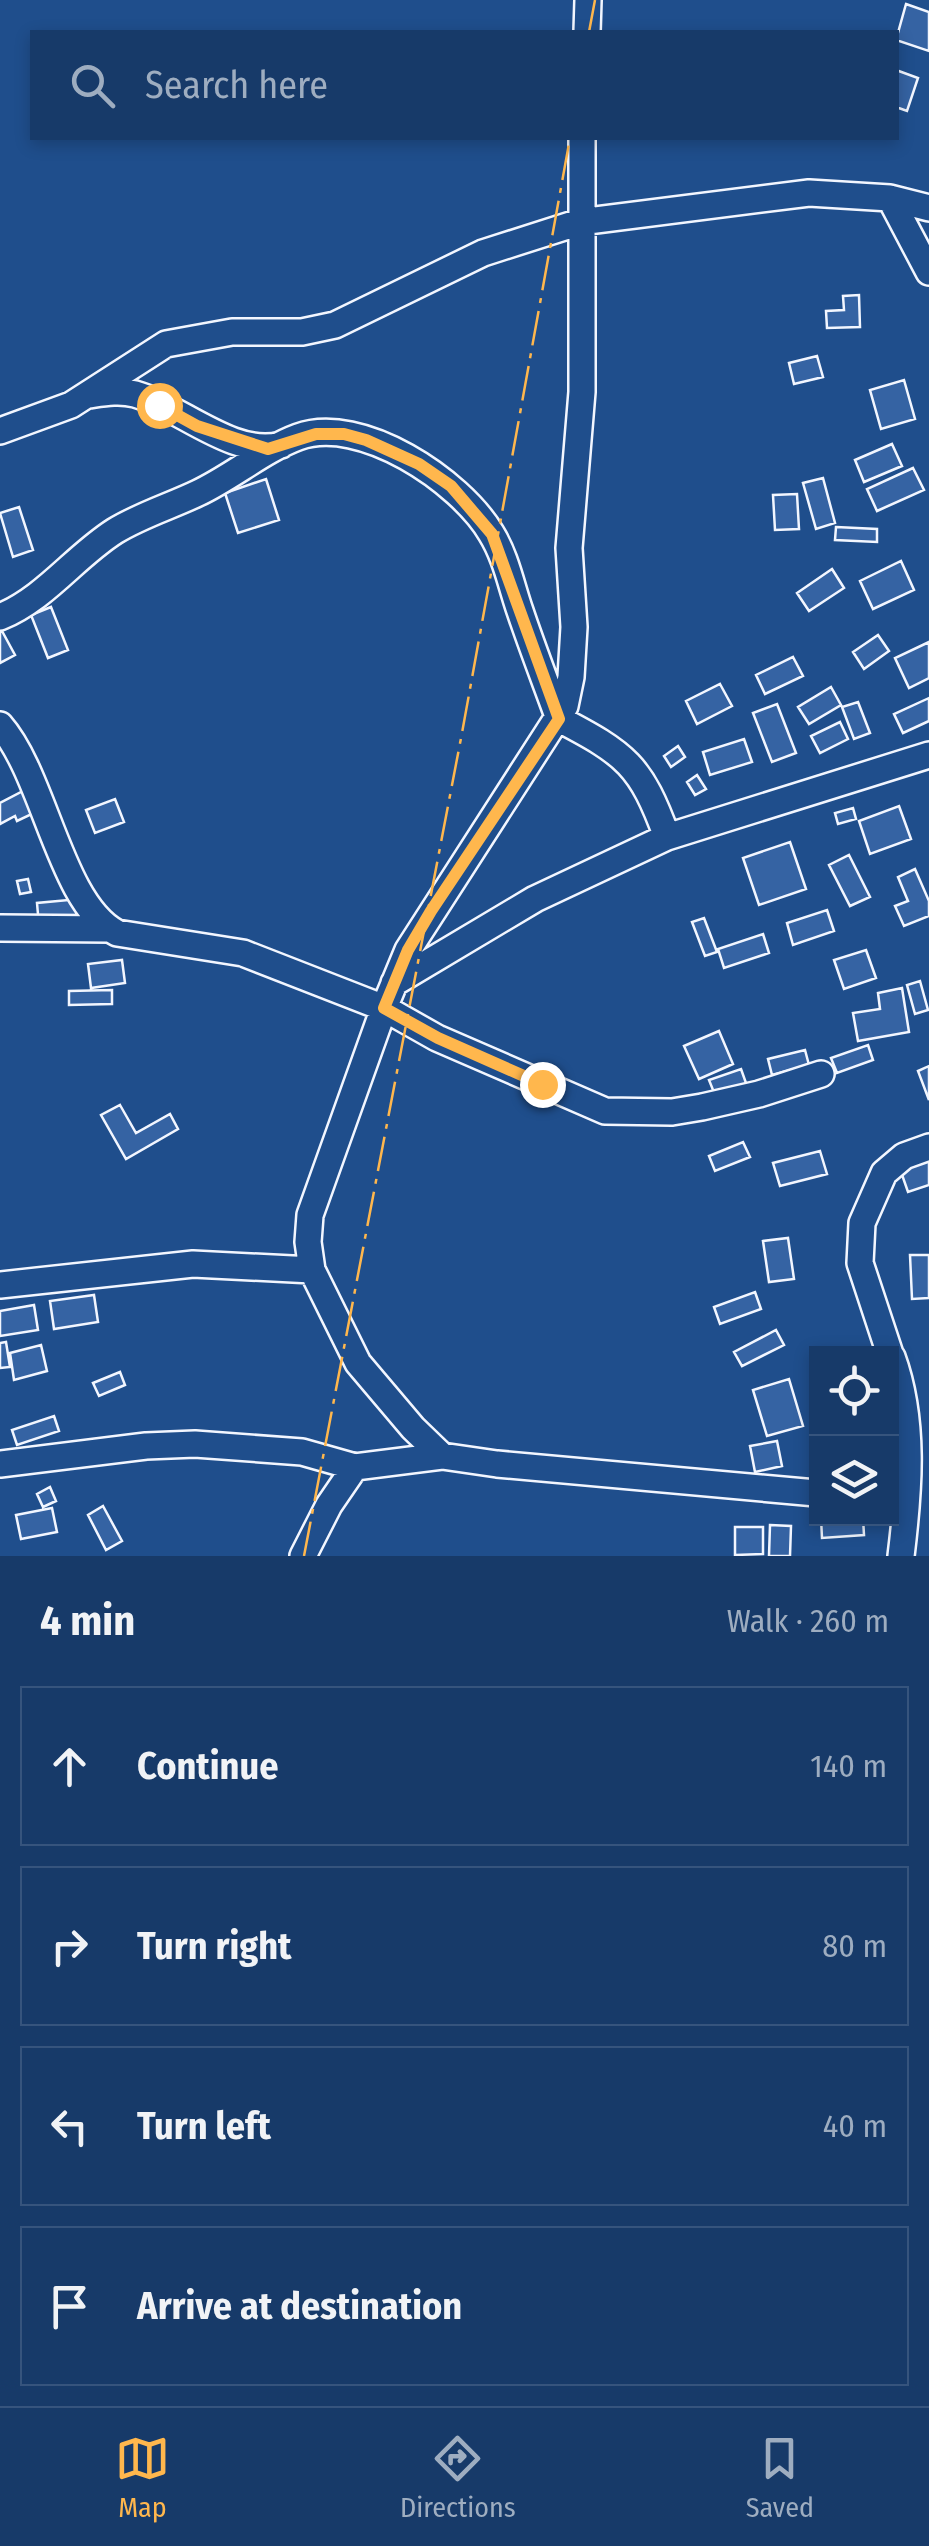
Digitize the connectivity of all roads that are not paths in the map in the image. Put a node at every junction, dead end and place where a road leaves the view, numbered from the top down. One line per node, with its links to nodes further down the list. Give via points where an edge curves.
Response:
1 (588, 0): 2 (street)
2 (587, 30)
3 (582, 140): 6 (street)
4 (890, 198): 5 (street); 6 (street, via 809,193); 7 (street)
5 (929, 208)
6 (580, 222): 8 (street, via 483,254 335,325 166,344); 12 (street, via 582,392 569,548 574,628 571,678)
7 (929, 272)
8 (88, 395): 9 (street); 10 (street, via 136,395 254,446)
9 (0, 431)
10 (281, 445): 11 (street, via 102,539 41,593); 12 (street, via 300,436 344,434 389,449 451,486 492,534)
11 (0, 617)
12 (559, 719): 15 (street, via 640,775); 18 (street, via 431,911)
13 (0, 725): 17 (street, via 26,760 73,877)
14 (929, 754): 15 (street)
15 (667, 838): 18 (street, via 535,899)
16 (0, 928): 17 (street)
17 (109, 928): 18 (street, via 243,953)
18 (389, 995): 19 (street, via 453,1045 605,1111 702,1107); 21 (street, via 310,1215)
19 (821, 1074)
20 (929, 1147): 23 (street, via 884,1173 862,1223 860,1263)
21 (312, 1270): 22 (street, via 193,1264); 25 (street, via 358,1363)
22 (0, 1285)
23 (888, 1346)
24 (899, 1377): 29 (street)
25 (442, 1456): 27 (street); 28 (street)
26 (0, 1464): 27 (street, via 194,1444 302,1452)
27 (355, 1466): 30 (street)
28 (809, 1492)
29 (910, 1500): 31 (street)
30 (303, 1556)
31 (901, 1556)

